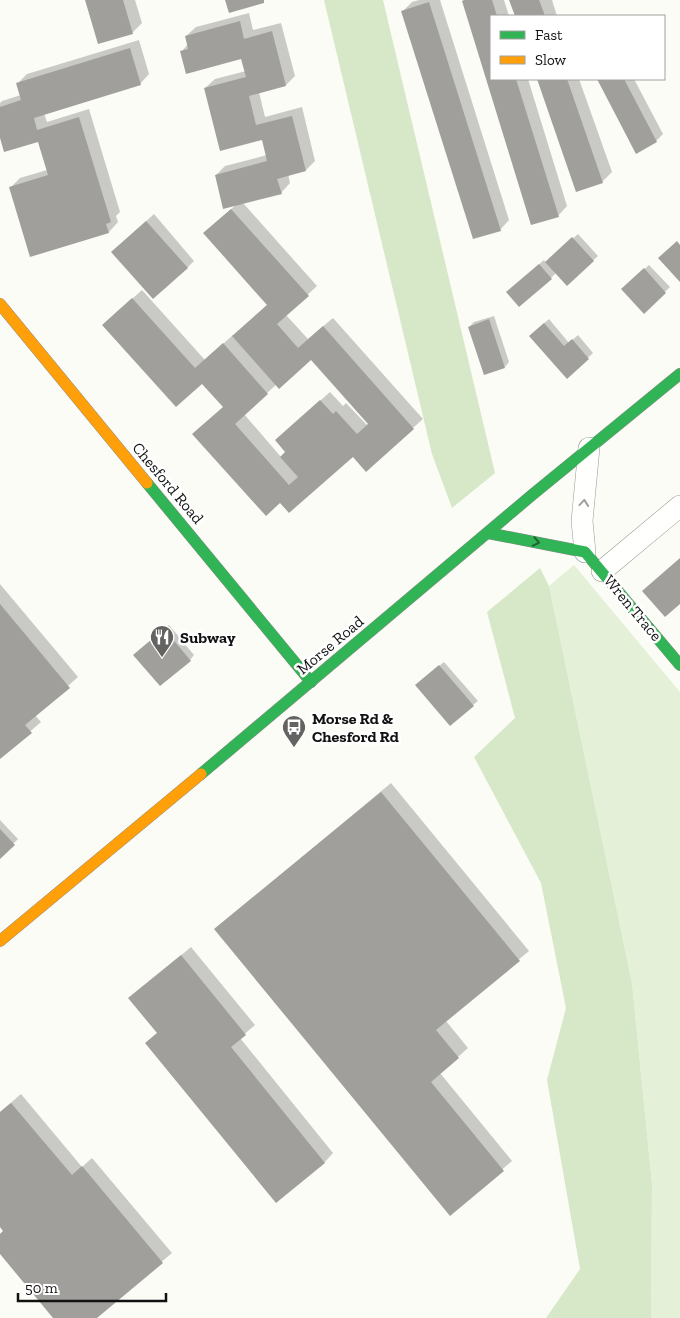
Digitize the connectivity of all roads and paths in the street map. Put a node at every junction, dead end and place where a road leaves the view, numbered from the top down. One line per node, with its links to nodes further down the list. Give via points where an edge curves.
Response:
1 (0, 304): 9 (main road, Chesford Road)
2 (680, 374): 3 (main road, Morse Road)
3 (590, 448): 5 (main road, Morse Road); 6 (street, one-way to 3, via 582,522)
4 (680, 506): 7 (street)
5 (488, 533): 6 (main road, one-way to 6); 9 (main road, Morse Road)
6 (585, 552): 7 (main road, Wren Trace)
7 (602, 571): 8 (main road, Wren Trace)
8 (680, 665)
9 (311, 682): 10 (main road, Morse Road)
10 (0, 941)

